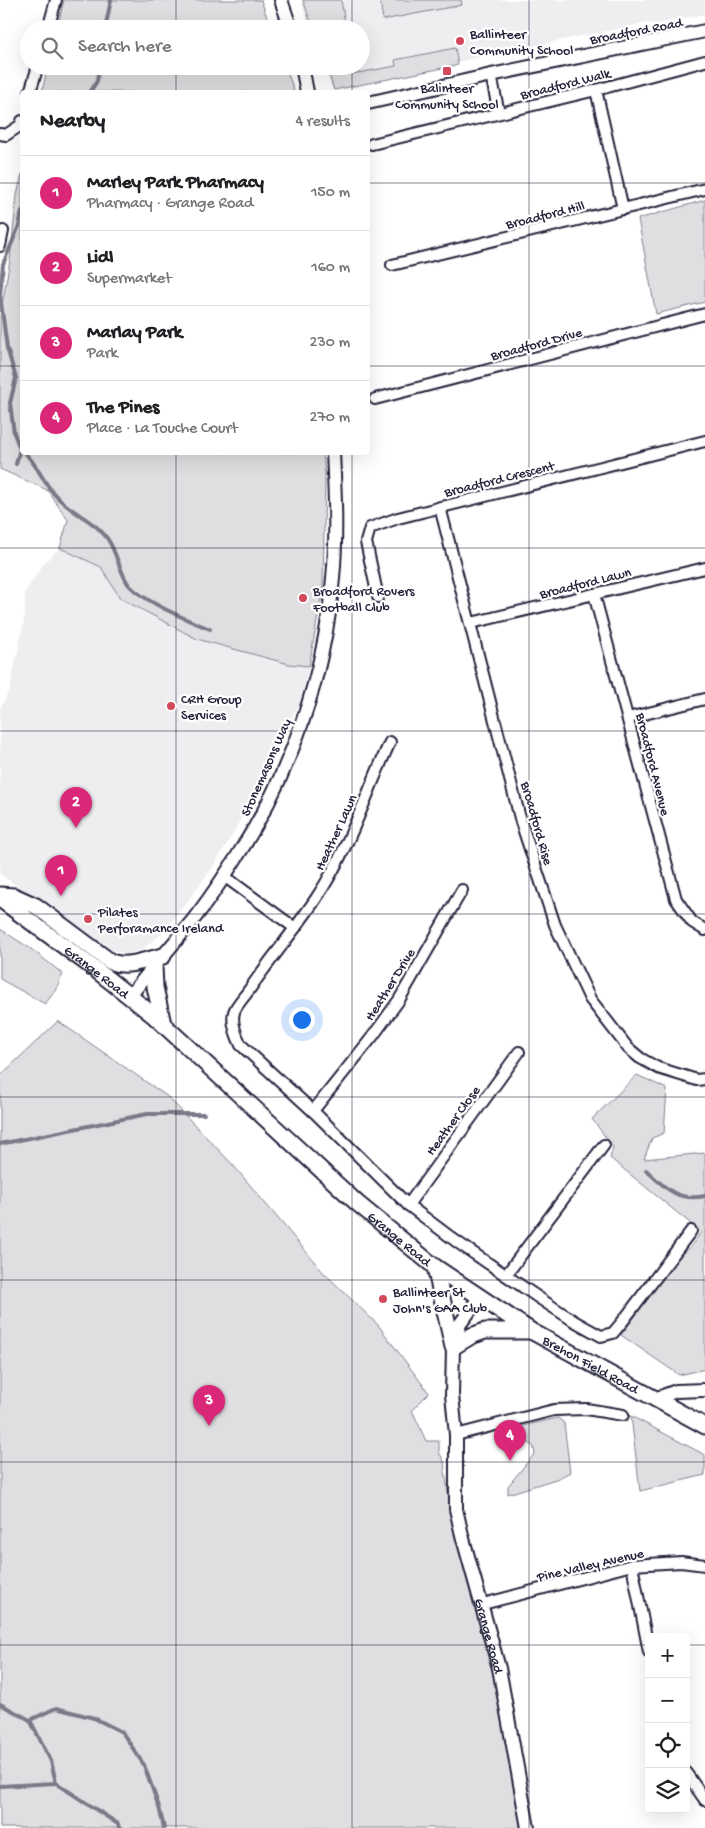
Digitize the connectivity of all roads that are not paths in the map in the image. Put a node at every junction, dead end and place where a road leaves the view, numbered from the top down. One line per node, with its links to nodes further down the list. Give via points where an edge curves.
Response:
1 (56, 0): 3 (street)
2 (281, 0): 4 (street)
3 (50, 20)
4 (288, 20)
5 (705, 32): 9 (street, Broadford Road)
6 (705, 61): 12 (street, Broadford Walk)
7 (35, 75): 10 (street)
8 (304, 75): 11 (street)
9 (491, 75): 13 (street, Broadford Road); 14 (street)
10 (31, 90)
11 (307, 90)
12 (596, 90): 14 (street, Broadford Walk); 19 (street)
13 (370, 103)
14 (499, 113): 17 (street, Broadford Walk)
15 (20, 124): 16 (street, via 6,135)
16 (0, 134)
17 (372, 144)
18 (705, 189): 19 (street, Broadford Hill)
19 (623, 209): 22 (street, Broadford Hill)
20 (3, 231): 21 (street)
21 (0, 246)
22 (392, 265)
23 (705, 314): 24 (street, Broadford Drive)
24 (375, 399)
25 (705, 441): 27 (street, Broadford Crescent)
26 (333, 455): 35 (street, Stonemasons Way, via 334,578 319,666 291,753 268,803)
27 (440, 507): 30 (street, Broadford Crescent, via 370,528 366,542); 31 (street, Broadford Rise)
28 (705, 568): 29 (street, Broadford Lawn)
29 (594, 594): 31 (street, Broadford Lawn); 33 (street, Broadford Avenue)
30 (378, 597)
31 (471, 623): 44 (street, Broadford Rise, via 521,822 555,925 590,999 628,1048 640,1058 658,1068 697,1080)
32 (705, 699): 33 (street)
33 (628, 718): 39 (street, Broadford Avenue, via 676,899 692,922)
34 (390, 742): 38 (street, Heather Lawn, via 348,843 317,898)
35 (224, 876): 38 (street); 40 (street, Stonemasons Way)
36 (462, 890): 45 (street, Heather Drive, via 399,1000)
37 (0, 897): 40 (main road, via 14,896 36,906 111,962 128,965); 41 (main road, Grange Road)
38 (295, 928): 45 (street, Heather Lawn, via 234,1012 234,1031 241,1045)
39 (705, 930)
40 (158, 961): 41 (street, Stonemasons Way); 42 (main road, via 155,988)
41 (130, 996): 42 (main road, Grange Road)
42 (163, 1024): 49 (main road, Grange Road, via 357,1203)
43 (519, 1052): 47 (street, Heather Close)
44 (705, 1079)
45 (313, 1111): 47 (street)
46 (604, 1145): 50 (street)
47 (408, 1205): 50 (street)
48 (691, 1232): 50 (street, via 613,1333 601,1336)
49 (435, 1267): 51 (main road, Grange Road); 53 (main road)
50 (506, 1275)
51 (480, 1297): 52 (main road, Brehon Field Road); 53 (street, Grange Road, via 460,1324)
52 (531, 1331): 53 (main road, via 485,1331); 55 (main road, Brehon Field Road)
53 (453, 1346): 58 (street, Grange Road, via 452,1395)
54 (705, 1390): 55 (street, via 676,1391)
55 (655, 1399): 57 (main road, Brehon Field Road)
56 (622, 1415): 58 (street, via 586,1409 554,1410)
57 (703, 1422)
58 (456, 1435): 61 (street, Grange Road, via 456,1509)
59 (632, 1565): 60 (street, Pine Valley Avenue, via 681,1562); 61 (street, Pine Valley Avenue); 62 (street)
60 (705, 1565)
61 (482, 1604): 65 (street, Grange Road, via 494,1643)
62 (645, 1633)
63 (690, 1779): 64 (street)
64 (705, 1800)
65 (528, 1828)

